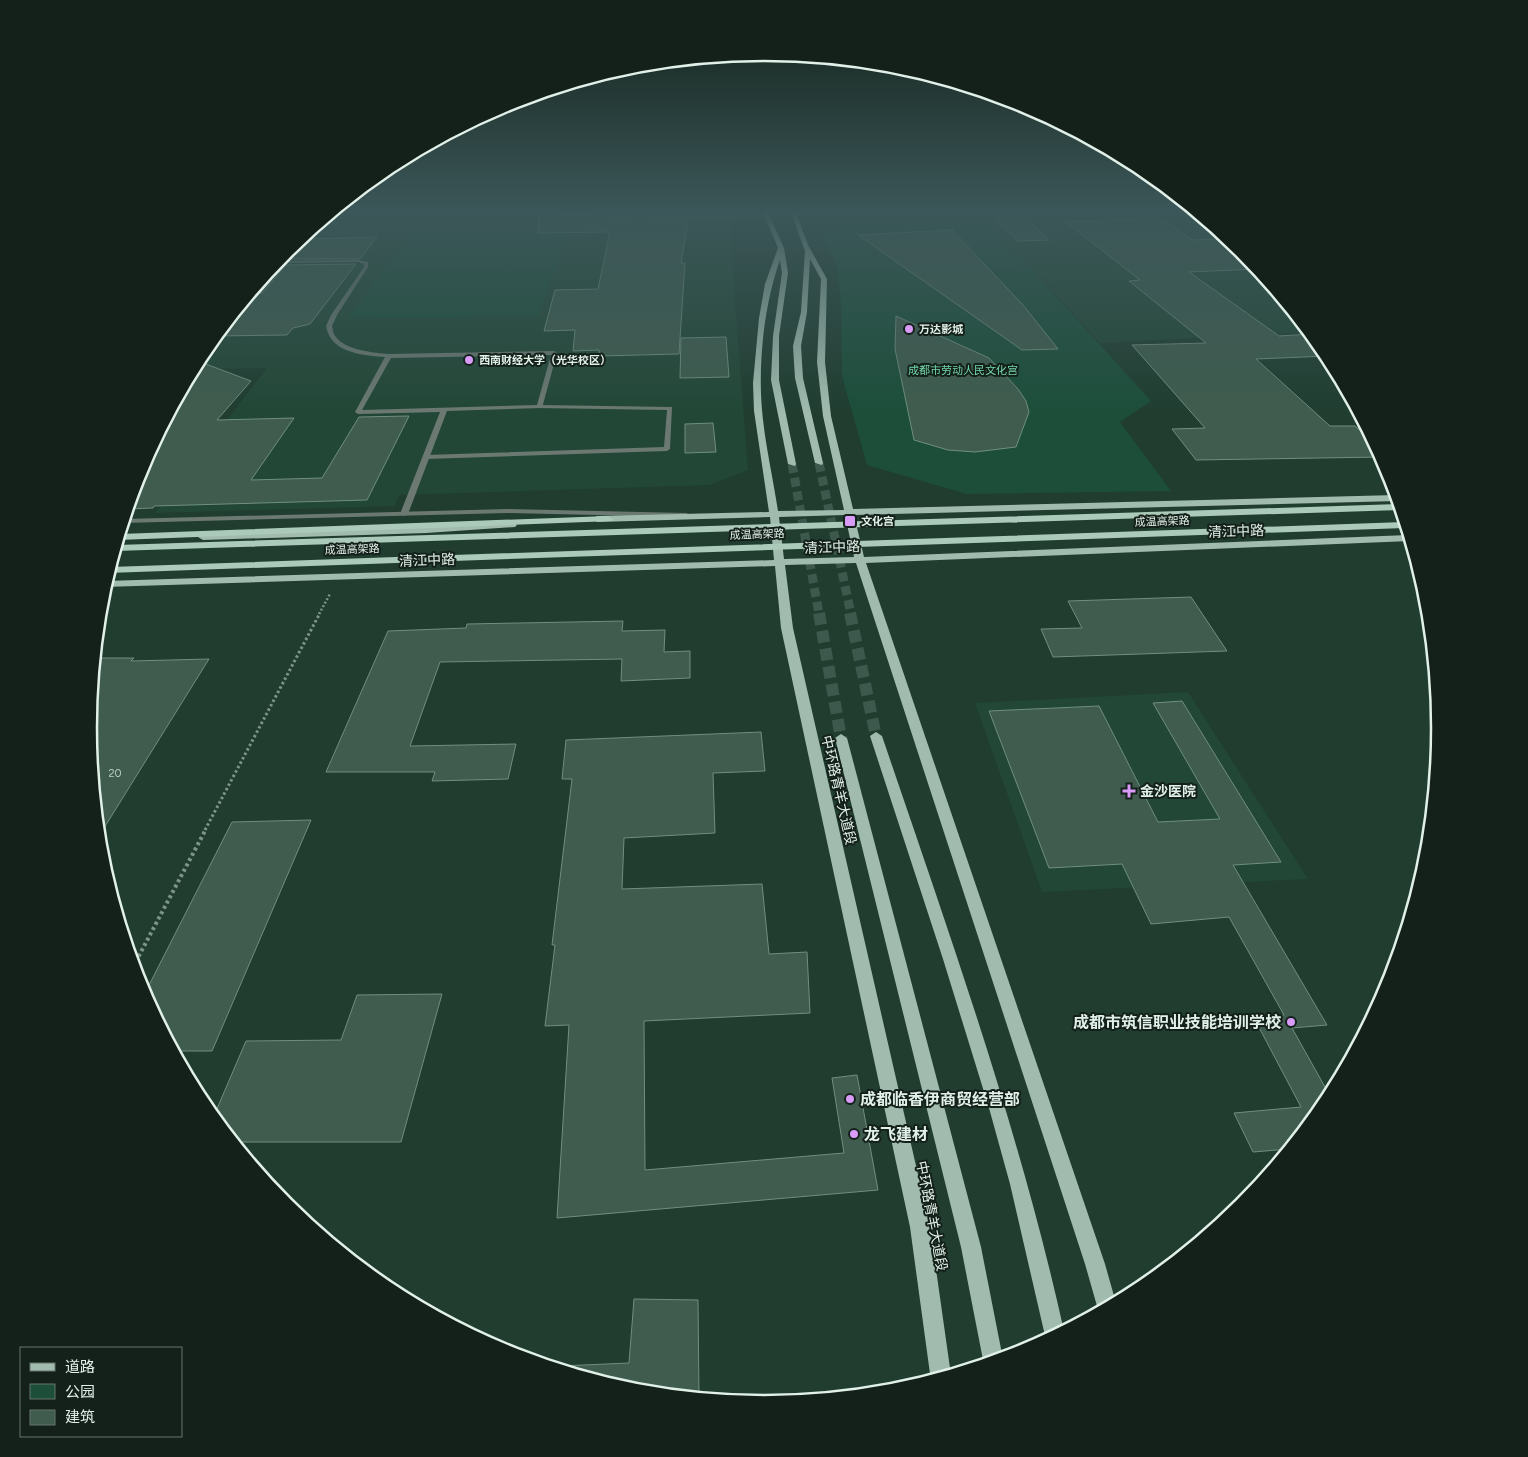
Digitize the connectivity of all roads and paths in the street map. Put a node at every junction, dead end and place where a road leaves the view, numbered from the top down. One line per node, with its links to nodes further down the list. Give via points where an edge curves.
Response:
1 (359, 278): 6 (street, via 328,326 333,338 346,346 368,354)
2 (770, 278): 16 (main road, 中环路青羊大道段, via 758,360 758,411)
3 (784, 278): 11 (main road, via 776,336 775,380)
4 (806, 278): 10 (main road, via 797,346 799,378)
5 (823, 278): 14 (main road, via 821,340 824,387)
6 (389, 356): 7 (street, via 554,352); 8 (street, via 358,412)
7 (540, 407): 8 (street); 9 (street, via 670,408 667,449)
8 (444, 410): 9 (street)
9 (426, 457): 15 (street)
10 (819, 463)
11 (792, 464)
12 (1390, 498): 14 (main road, 清江中路)
13 (1393, 507): 26 (highway, 成温高架路)
14 (850, 512): 16 (main road, 清江中路); 27 (main road)
15 (404, 514): 17 (street, via 508,511); 19 (street)
16 (774, 514): 17 (main road, 清江中路); 28 (main road, 中环路青羊大道段)
17 (727, 516): 18 (main road, 清江中路)
18 (608, 519): 24 (highway); 25 (main road, 清江中路, via 426,530)
19 (130, 521)
20 (1399, 525): 21 (highway, 成温高架路)
21 (1272, 530): 23 (highway); 29 (highway, 成温高架路)
22 (1403, 537): 27 (main road, 清江中路)
23 (1403, 537)
24 (125, 538)
25 (125, 538)
26 (122, 548)
27 (860, 560): 28 (main road, 清江中路); 35 (main road)
28 (780, 562): 30 (main road, 清江中路); 38 (main road, 中环路青羊大道段, via 790,638 920,1227)
29 (116, 570)
30 (339, 576): 31 (main road, 清江中路); 34 (path)
31 (113, 584)
32 (876, 736): 36 (main road, via 999,1111 1046,1286)
33 (840, 738): 37 (main road, via 971,1247)
34 (138, 958)
35 (1105, 1302)
36 (1054, 1329)
37 (992, 1355)
38 (940, 1372)

